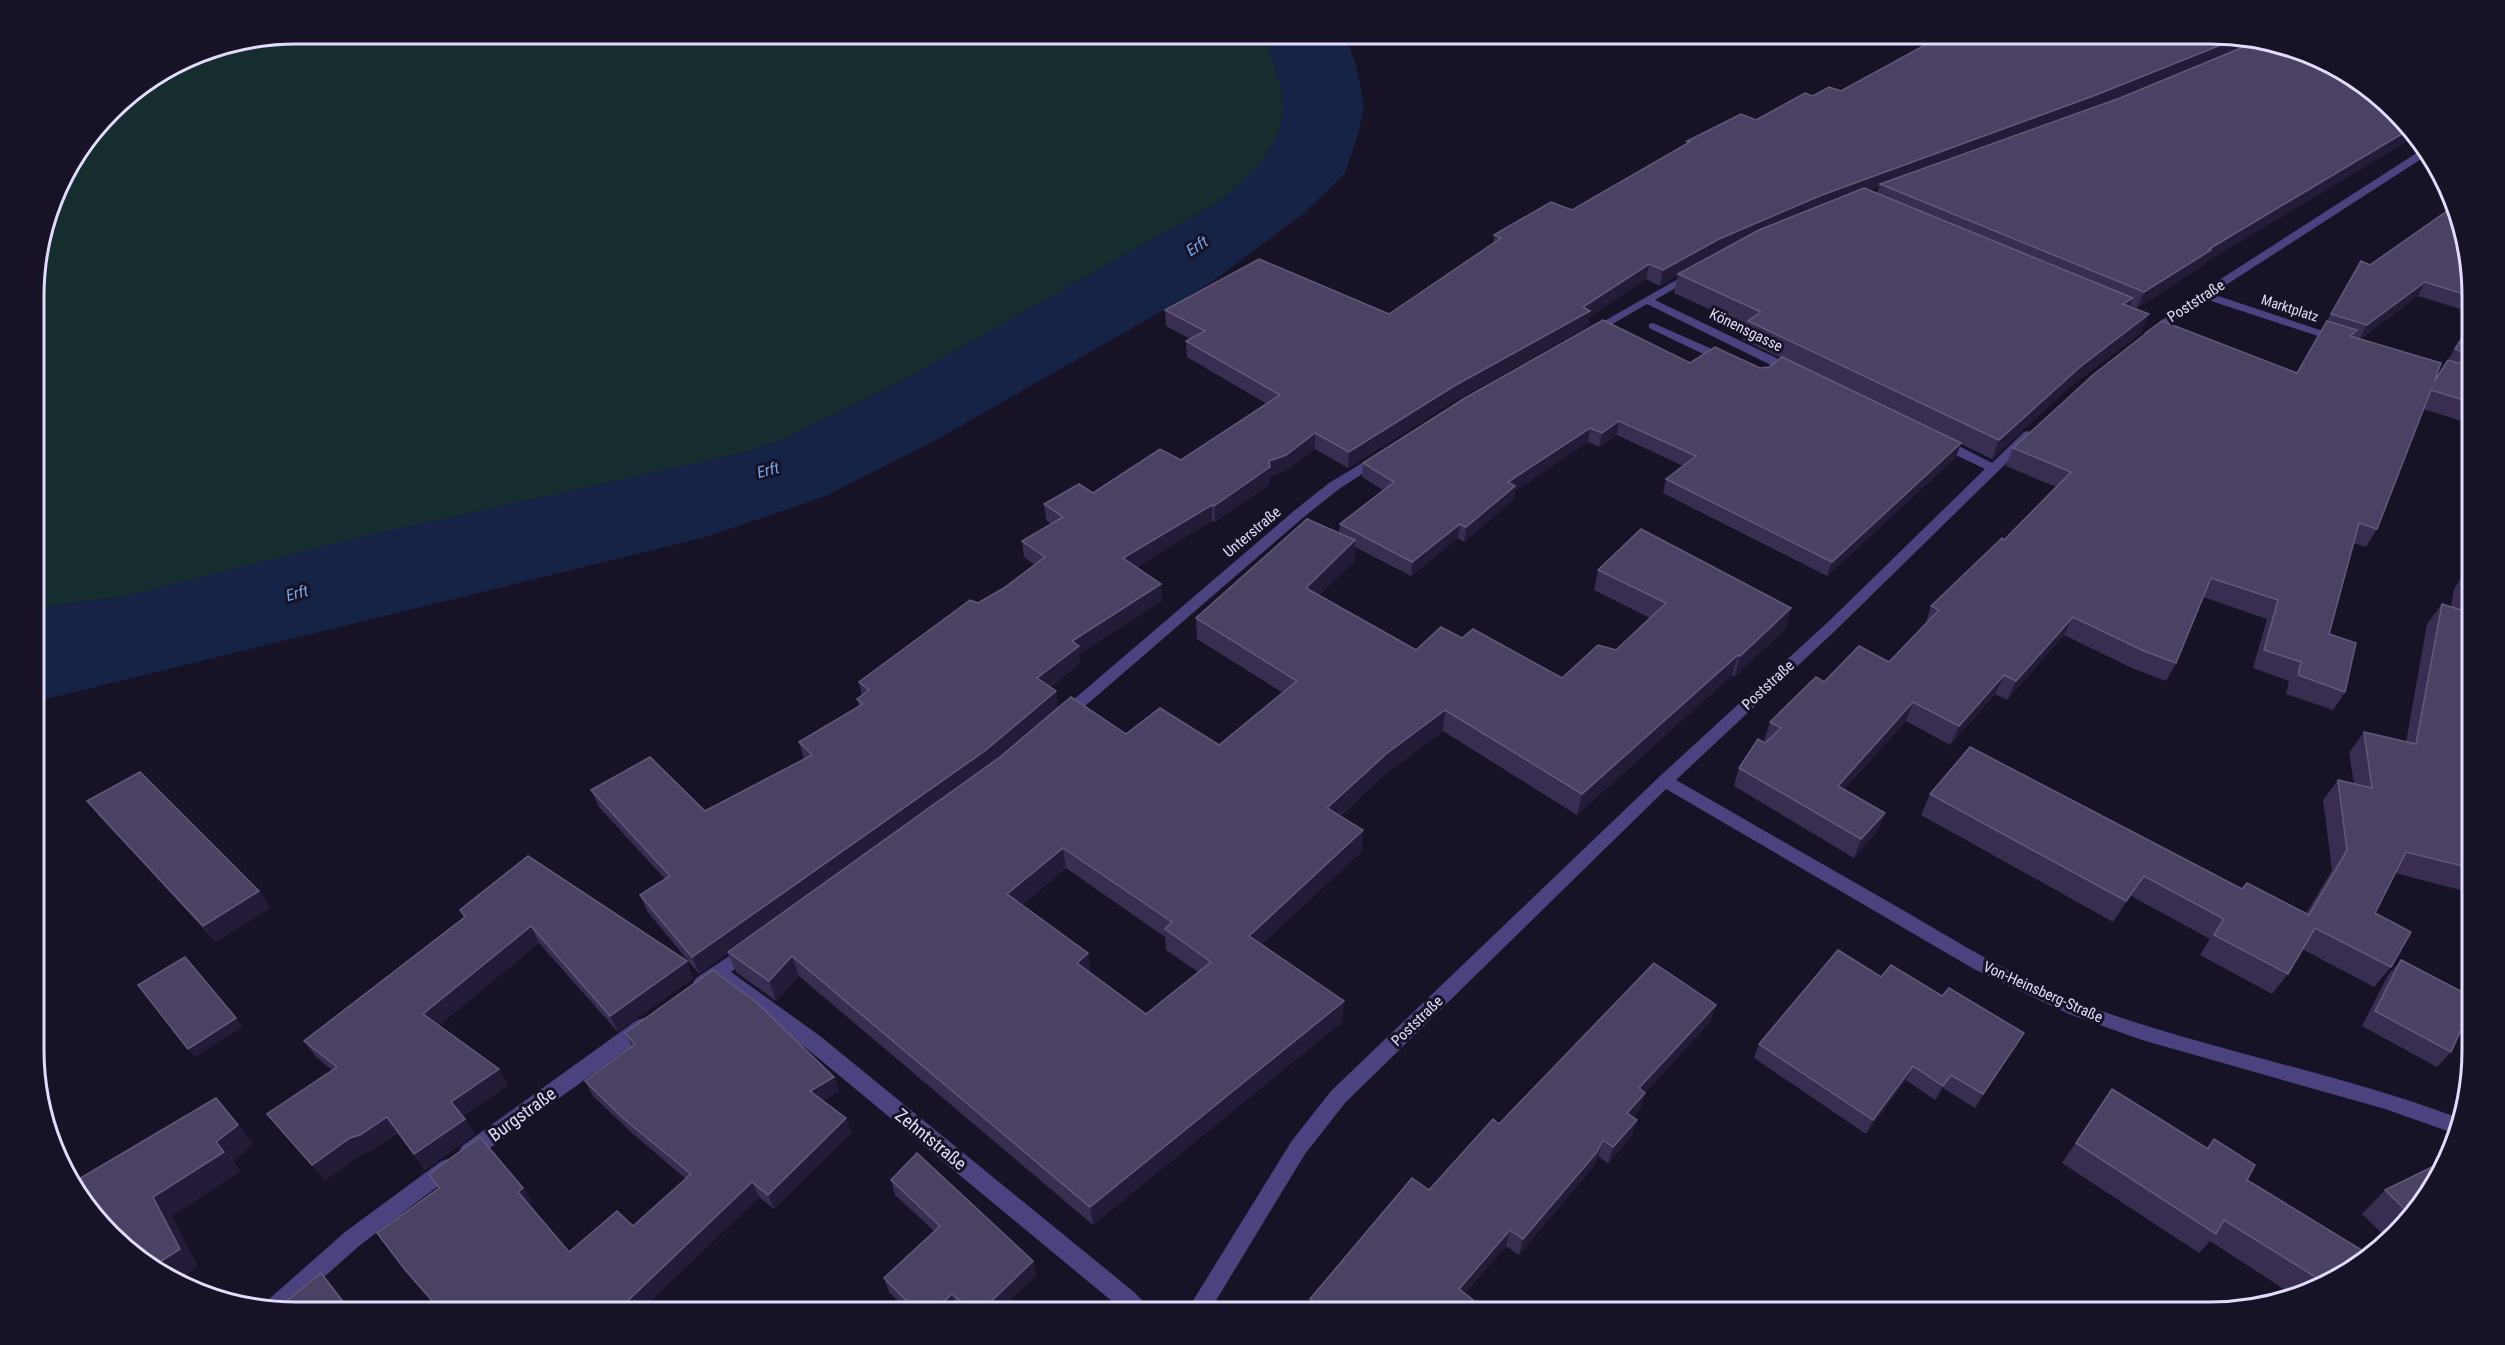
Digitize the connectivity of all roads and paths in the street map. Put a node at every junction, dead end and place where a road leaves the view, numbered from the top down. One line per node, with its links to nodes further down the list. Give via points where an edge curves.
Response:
1 (2419, 156): 3 (street, Poststraße)
2 (1707, 266): 4 (street)
3 (2203, 295): 7 (street, Marktplatz); 8 (street, Poststraße, via 2155,322)
4 (1647, 300): 6 (street); 10 (street, Könensgasse, via 1774,367)
5 (1653, 326): 9 (street)
6 (1577, 340)
7 (2351, 343)
8 (2136, 344)
9 (1738, 366)
10 (1805, 376)
11 (2035, 429): 14 (street, Poststraße)
12 (1927, 436): 14 (street)
13 (1393, 448): 15 (street, Unterstraße, via 1307,507)
14 (1993, 468): 16 (street, Poststraße, via 1833,625)
15 (1050, 728)
16 (1665, 781): 21 (street, Von-Heinsberg-Straße, via 1980,964 2041,994 2142,1032 2385,1100); 24 (street, Poststraße, via 1338,1097 1298,1148)
17 (756, 945): 18 (street)
18 (718, 972): 19 (street); 23 (street, Zehntstraße, via 813,1042)
19 (690, 993)
20 (661, 1013): 22 (street, Burgstraße, via 387,1212)
21 (2450, 1124)
22 (282, 1301)
23 (1130, 1302)
24 (1203, 1302)

